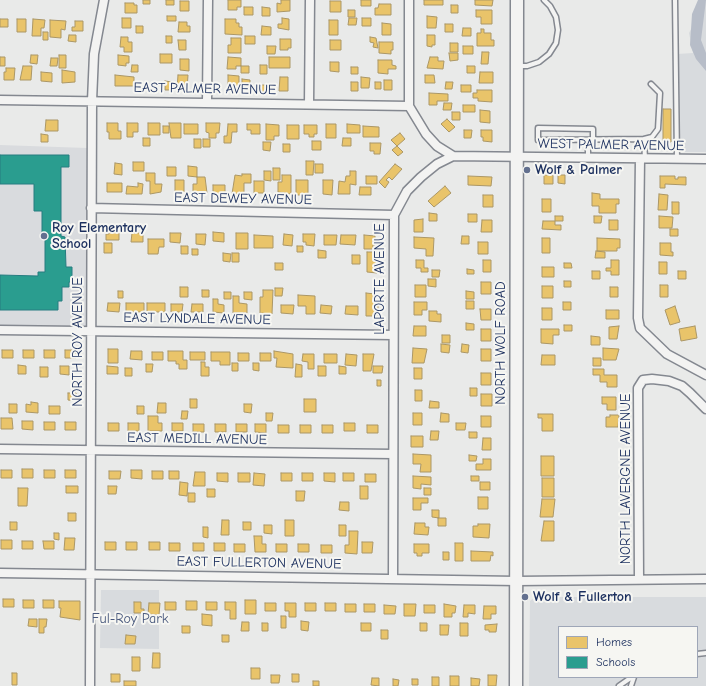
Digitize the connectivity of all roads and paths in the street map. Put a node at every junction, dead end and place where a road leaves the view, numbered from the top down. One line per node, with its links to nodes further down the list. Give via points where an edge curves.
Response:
1 (104, 0): 11 (street, NORTH ROY AVENUE, via 94,54)
2 (208, 0): 12 (street)
3 (310, 0): 13 (street)
4 (409, 0): 14 (street)
5 (517, 0): 8 (main road, NORTH WOLF ROAD)
6 (544, 0): 8 (lane, via 556,17 556,42 549,54 540,62)
7 (675, 0): 22 (lane)
8 (516, 66): 19 (main road, NORTH WOLF ROAD)
9 (651, 84): 16 (lane, via 660,93 658,129 652,137)
10 (0, 100): 11 (street, EAST PALMER AVENUE)
11 (92, 101): 12 (street, EAST PALMER AVENUE); 24 (street, NORTH ROY AVENUE)
12 (207, 102): 13 (street, EAST PALMER AVENUE)
13 (309, 104): 14 (street, EAST PALMER AVENUE)
14 (409, 106): 18 (street, via 426,134 437,146)
15 (593, 138): 16 (lane); 17 (lane); 17 (lane, via 594,129 538,128 538,140)
16 (644, 139): 21 (lane)
17 (588, 140): 20 (lane)
18 (453, 156): 19 (street); 25 (street, LAPORTE AVENUE, via 437,164 421,177 407,191)
19 (516, 156): 20 (street, WEST PALMER AVENUE); 39 (main road, NORTH WOLF ROAD)
20 (588, 158): 21 (street, WEST PALMER AVENUE)
21 (642, 159): 22 (street, WEST PALMER AVENUE); 29 (street, via 638,318 640,328 667,354)
22 (677, 159): 23 (street, WEST PALMER AVENUE)
23 (706, 159)
24 (91, 208): 25 (street, EAST DEWEY AVENUE); 27 (street, NORTH ROY AVENUE)
25 (394, 215): 28 (street, LAPORTE AVENUE)
26 (0, 330): 27 (street, EAST LYNDALE AVENUE)
27 (92, 331): 28 (street, EAST LYNDALE AVENUE); 32 (street, NORTH ROY AVENUE)
28 (393, 335): 33 (street, LAPORTE AVENUE)
29 (706, 375)
30 (706, 409): 37 (street, NORTH LAVERGNE AVENUE, via 682,386 652,379 643,380 638,388)
31 (0, 449): 32 (street, EAST MEDILL AVENUE)
32 (91, 450): 33 (street, EAST MEDILL AVENUE); 35 (street, NORTH ROY AVENUE)
33 (393, 454): 36 (street, LAPORTE AVENUE)
34 (0, 573): 35 (street, EAST FULLERTON AVENUE)
35 (89, 574): 36 (street, EAST FULLERTON AVENUE); 41 (street, NORTH ROY AVENUE)
36 (393, 578): 39 (street, EAST FULLERTON AVENUE)
37 (639, 579): 38 (street, EAST FULLERTON AVENUE); 39 (street, EAST FULLERTON AVENUE)
38 (706, 579)
39 (517, 581): 42 (main road, NORTH WOLF ROAD)
40 (631, 678): 43 (lane)
41 (90, 686)
42 (516, 686)
43 (619, 686)

